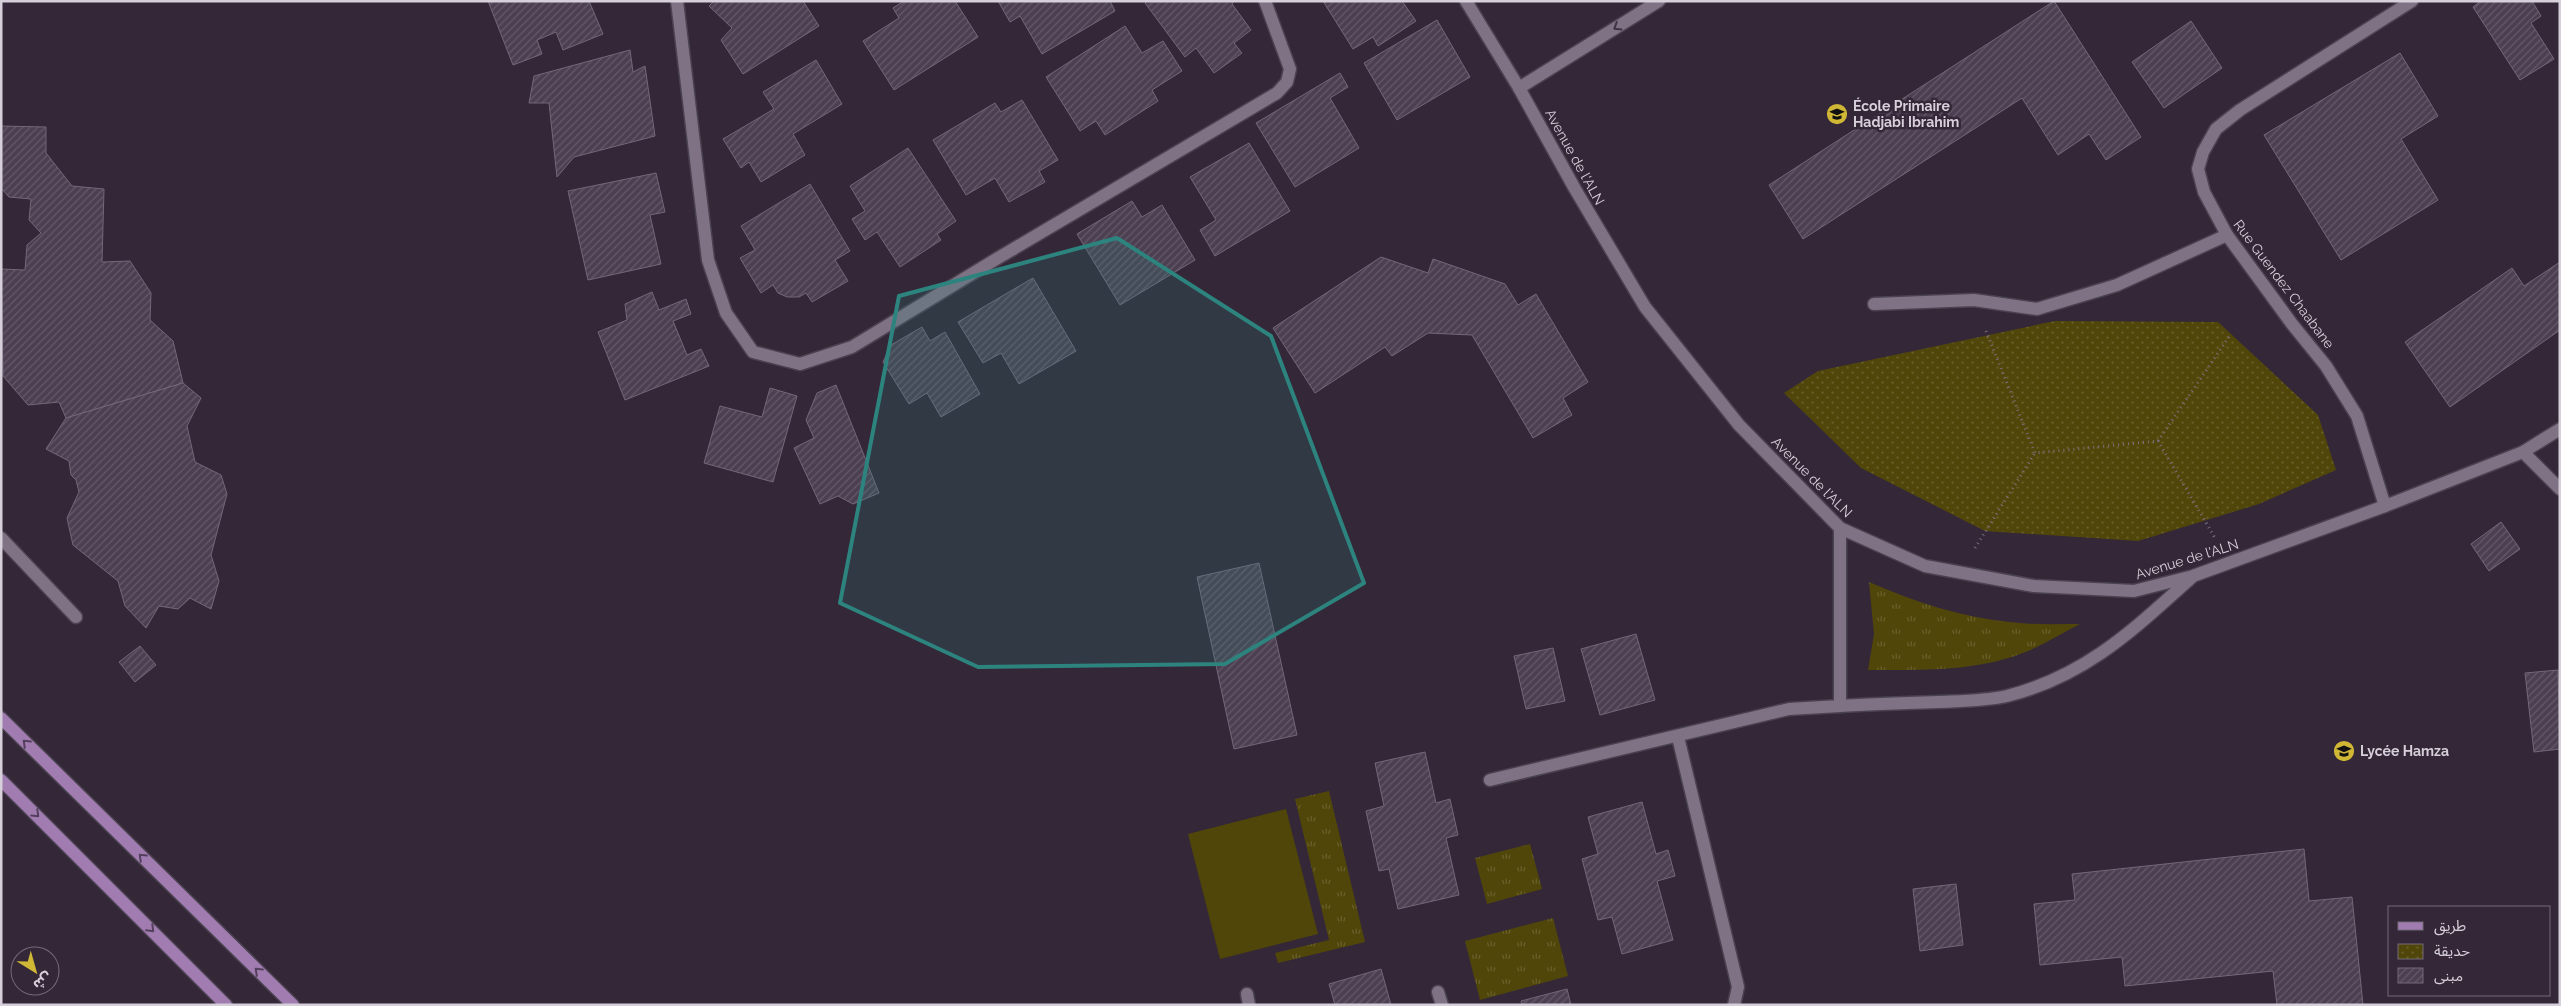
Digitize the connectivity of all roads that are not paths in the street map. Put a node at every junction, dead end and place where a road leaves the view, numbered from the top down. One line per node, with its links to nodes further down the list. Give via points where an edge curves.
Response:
1 (677, 1): 2 (street, via 708,260 726,313 753,352 800,364 852,347 1277,94 1287,82 1290,69)
2 (1265, 1)
3 (1466, 1): 6 (street, Avenue de l'ALN)
4 (1659, 1): 6 (street, one-way to 6)
5 (2412, 1): 7 (street, Rue Guendez Chaabane, via 2240,110 2216,129 2203,152 2198,170 2204,192)
6 (1519, 88): 13 (street, Avenue de l'ALN, via 1645,307 1739,425)
7 (2227, 235): 8 (street, via 2117,286 2037,309 1974,300); 12 (street, Rue Guendez Chaabane, via 2326,366 2357,416)
8 (1874, 304)
9 (2560, 429): 10 (street, Avenue de l'ALN)
10 (2524, 452): 11 (street); 12 (street, Avenue de l'ALN)
11 (2560, 490)
12 (2385, 506): 15 (street, Avenue de l'ALN)
13 (1840, 528): 15 (street, Avenue de l'ALN, via 1925,566 2034,586 2134,591); 17 (street)
14 (1, 538): 16 (street)
15 (2193, 576): 17 (street, via 2127,636 2053,681 2006,696)
16 (76, 618)
17 (1840, 706): 19 (street, via 1789,709)
18 (1, 718): 24 (main road, one-way to 18)
19 (1678, 736): 21 (street); 26 (street, via 1738,987)
20 (1, 780): 23 (main road, one-way to 23)
21 (1490, 780)
22 (1438, 992): 25 (street)
23 (226, 1005)
24 (293, 1005)
25 (1442, 1005)
26 (1734, 1005)

